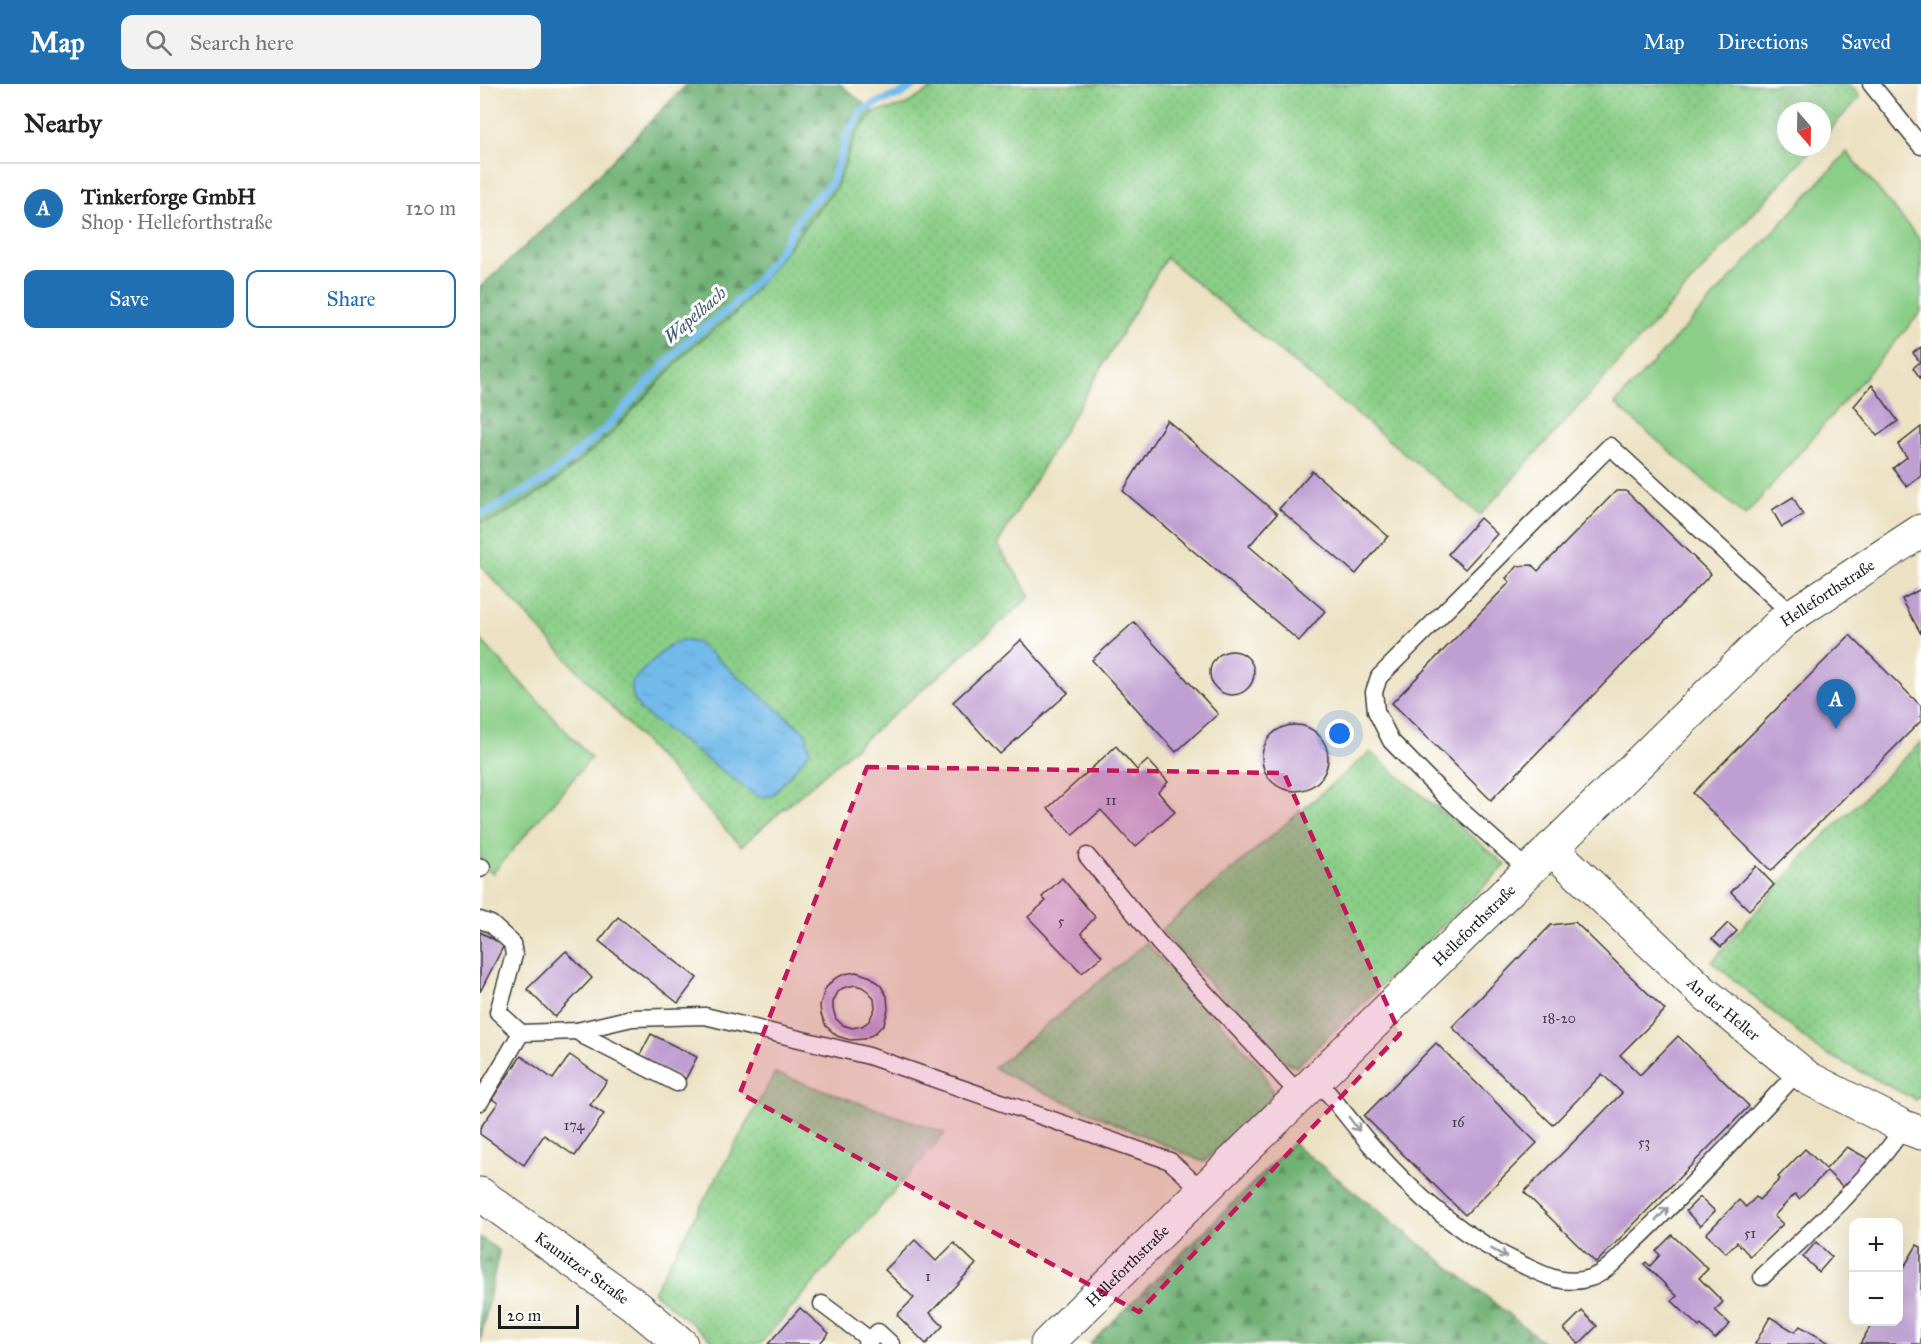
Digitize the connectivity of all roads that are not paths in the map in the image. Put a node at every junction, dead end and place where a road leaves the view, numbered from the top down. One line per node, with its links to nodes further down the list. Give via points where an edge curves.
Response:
1 (1871, 84): 2 (lane)
2 (1921, 146)
3 (1921, 531): 4 (street, Helleforthstraße)
4 (1793, 615): 6 (street, Helleforthstraße); 6 (lane, via 1610,446 1379,677 1374,692 1376,711 1391,741 1446,796)
5 (1086, 856): 12 (lane, via 1159,943)
6 (1540, 859): 10 (street, An der Heller); 12 (street, Helleforthstraße)
7 (480, 920): 9 (lane, via 512,943 514,955 498,1012)
8 (577, 1030): 9 (lane); 11 (lane); 15 (lane, via 632,1018 705,1016 869,1056 1170,1161)
9 (521, 1033): 13 (lane)
10 (1800, 1070): 12 (lane, one-way to 10, via 1339,1104 1369,1143 1419,1195 1470,1237 1551,1278 1574,1282 1592,1278 1605,1269 1647,1230); 14 (street, An der Heller, via 1808,1078)
11 (678, 1083)
12 (1308, 1087): 15 (street, Helleforthstraße)
13 (480, 1102)
14 (1912, 1130): 17 (lane)
15 (1203, 1191): 22 (street, Helleforthstraße)
16 (480, 1194): 20 (street, Kaunitzer Straße)
17 (1762, 1277)
18 (822, 1304): 19 (lane)
19 (868, 1342): 21 (lane, via 878,1332)
20 (681, 1344)
21 (891, 1344)
22 (1047, 1344)

